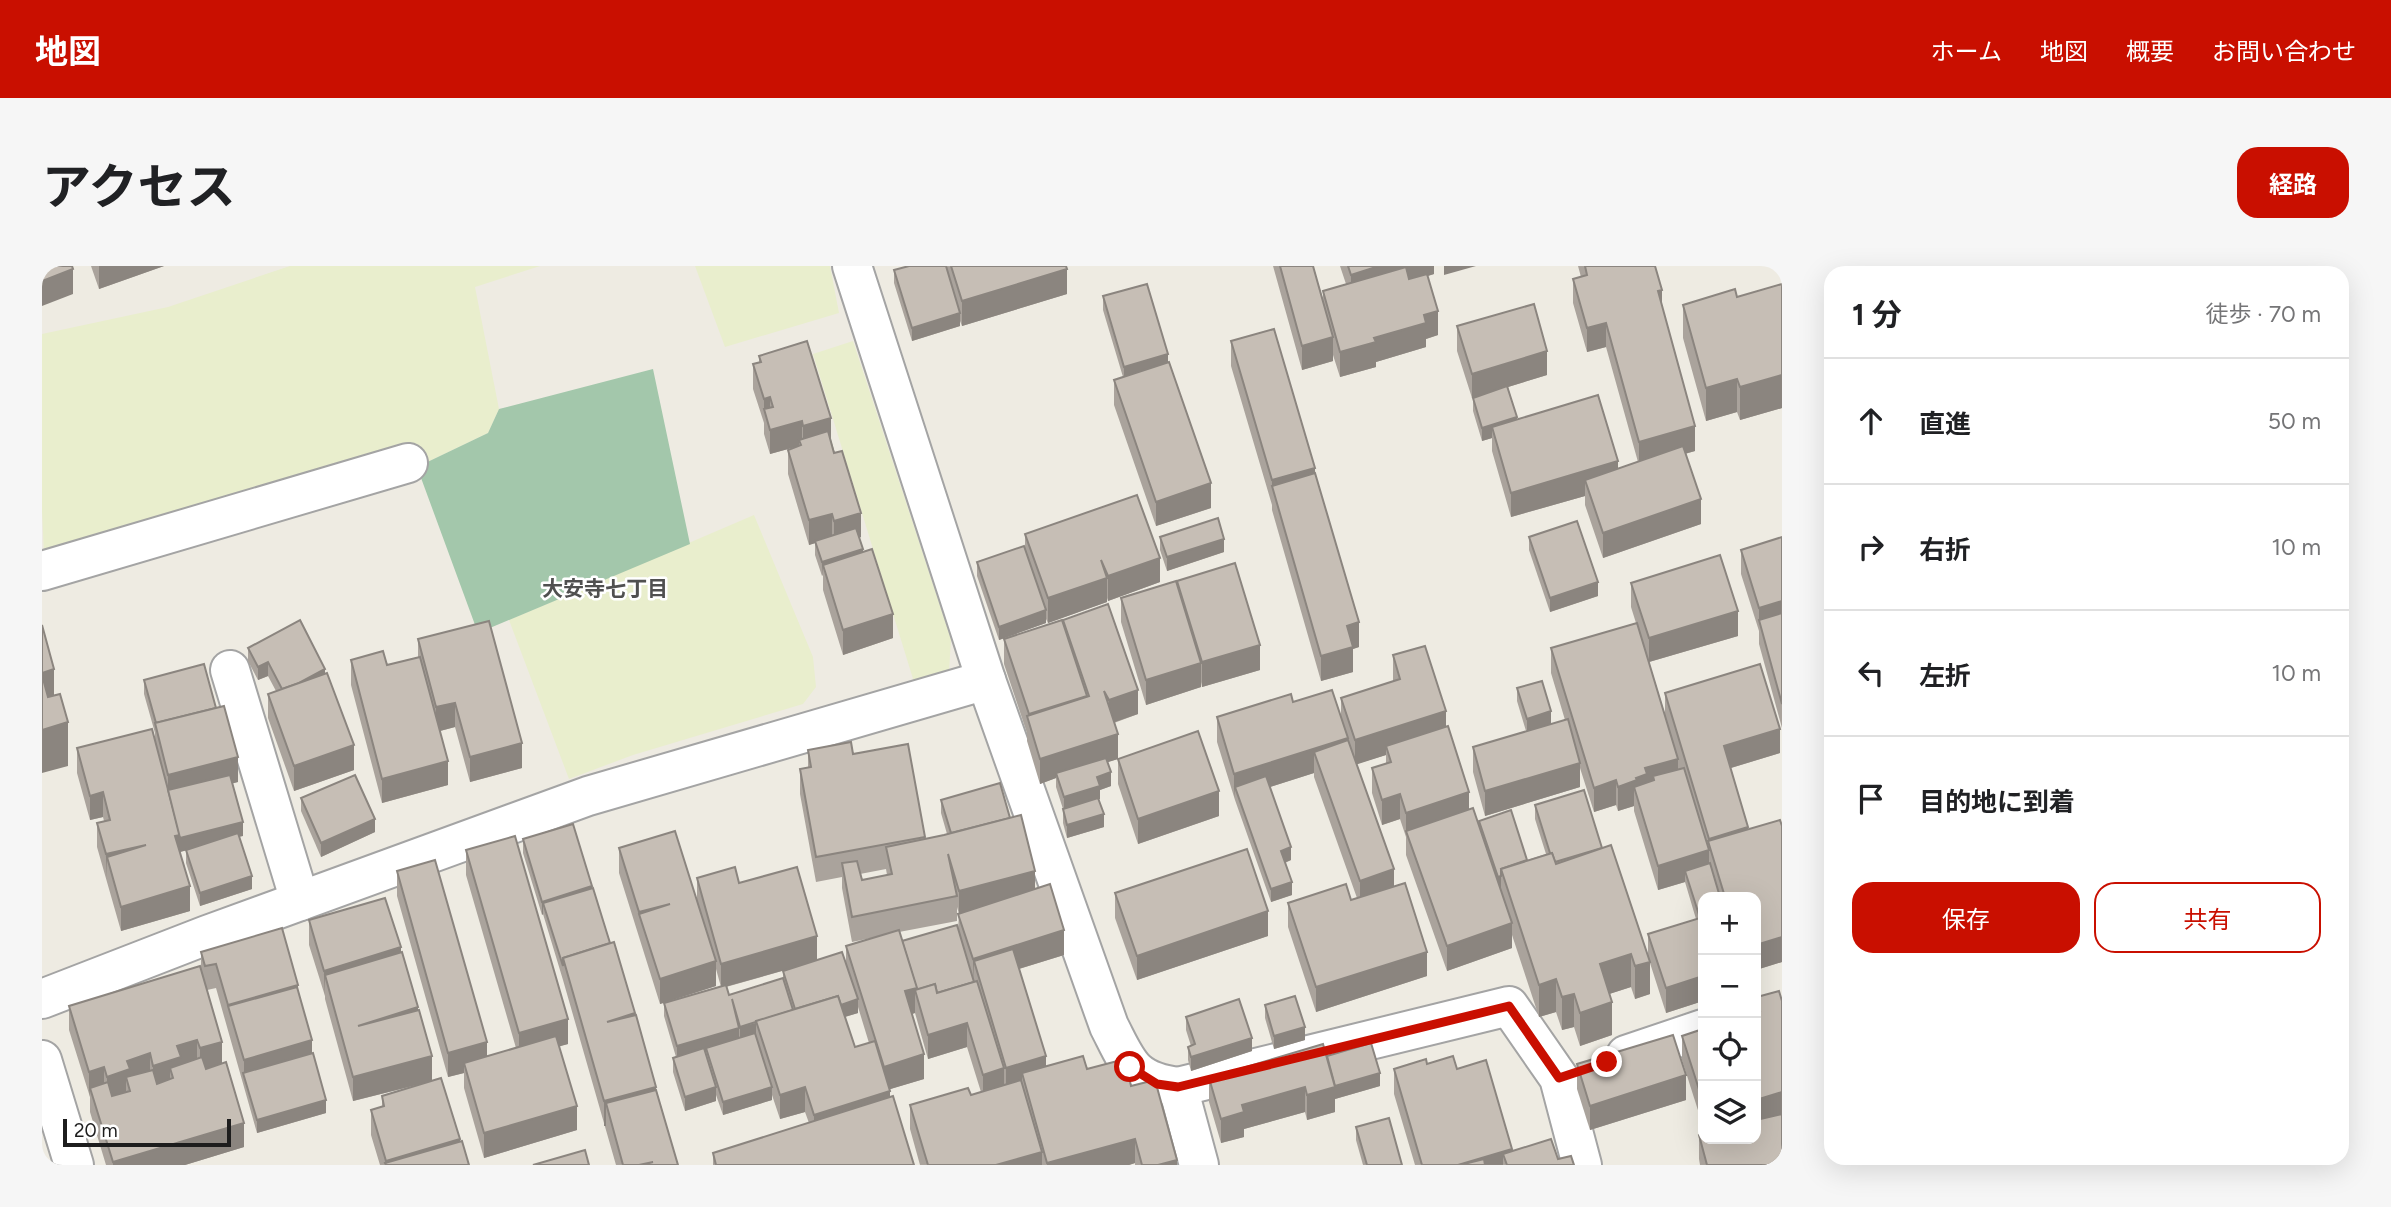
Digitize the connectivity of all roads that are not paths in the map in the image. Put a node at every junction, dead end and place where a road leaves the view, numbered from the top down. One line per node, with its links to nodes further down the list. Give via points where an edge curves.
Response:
1 (863, 269): 5 (street)
2 (408, 464): 3 (street)
3 (42, 571)
4 (230, 670): 6 (street)
5 (986, 680): 6 (street, via 588,796); 11 (street, via 1109,1026 1130,1067 1157,1084)
6 (300, 901): 7 (street)
7 (42, 999)
8 (1698, 1031): 10 (street)
9 (42, 1060): 12 (street)
10 (1581, 1071): 11 (street, via 1509,1006); 14 (street)
11 (1178, 1087): 13 (street)
12 (74, 1165)
13 (1199, 1165)
14 (1582, 1165)

